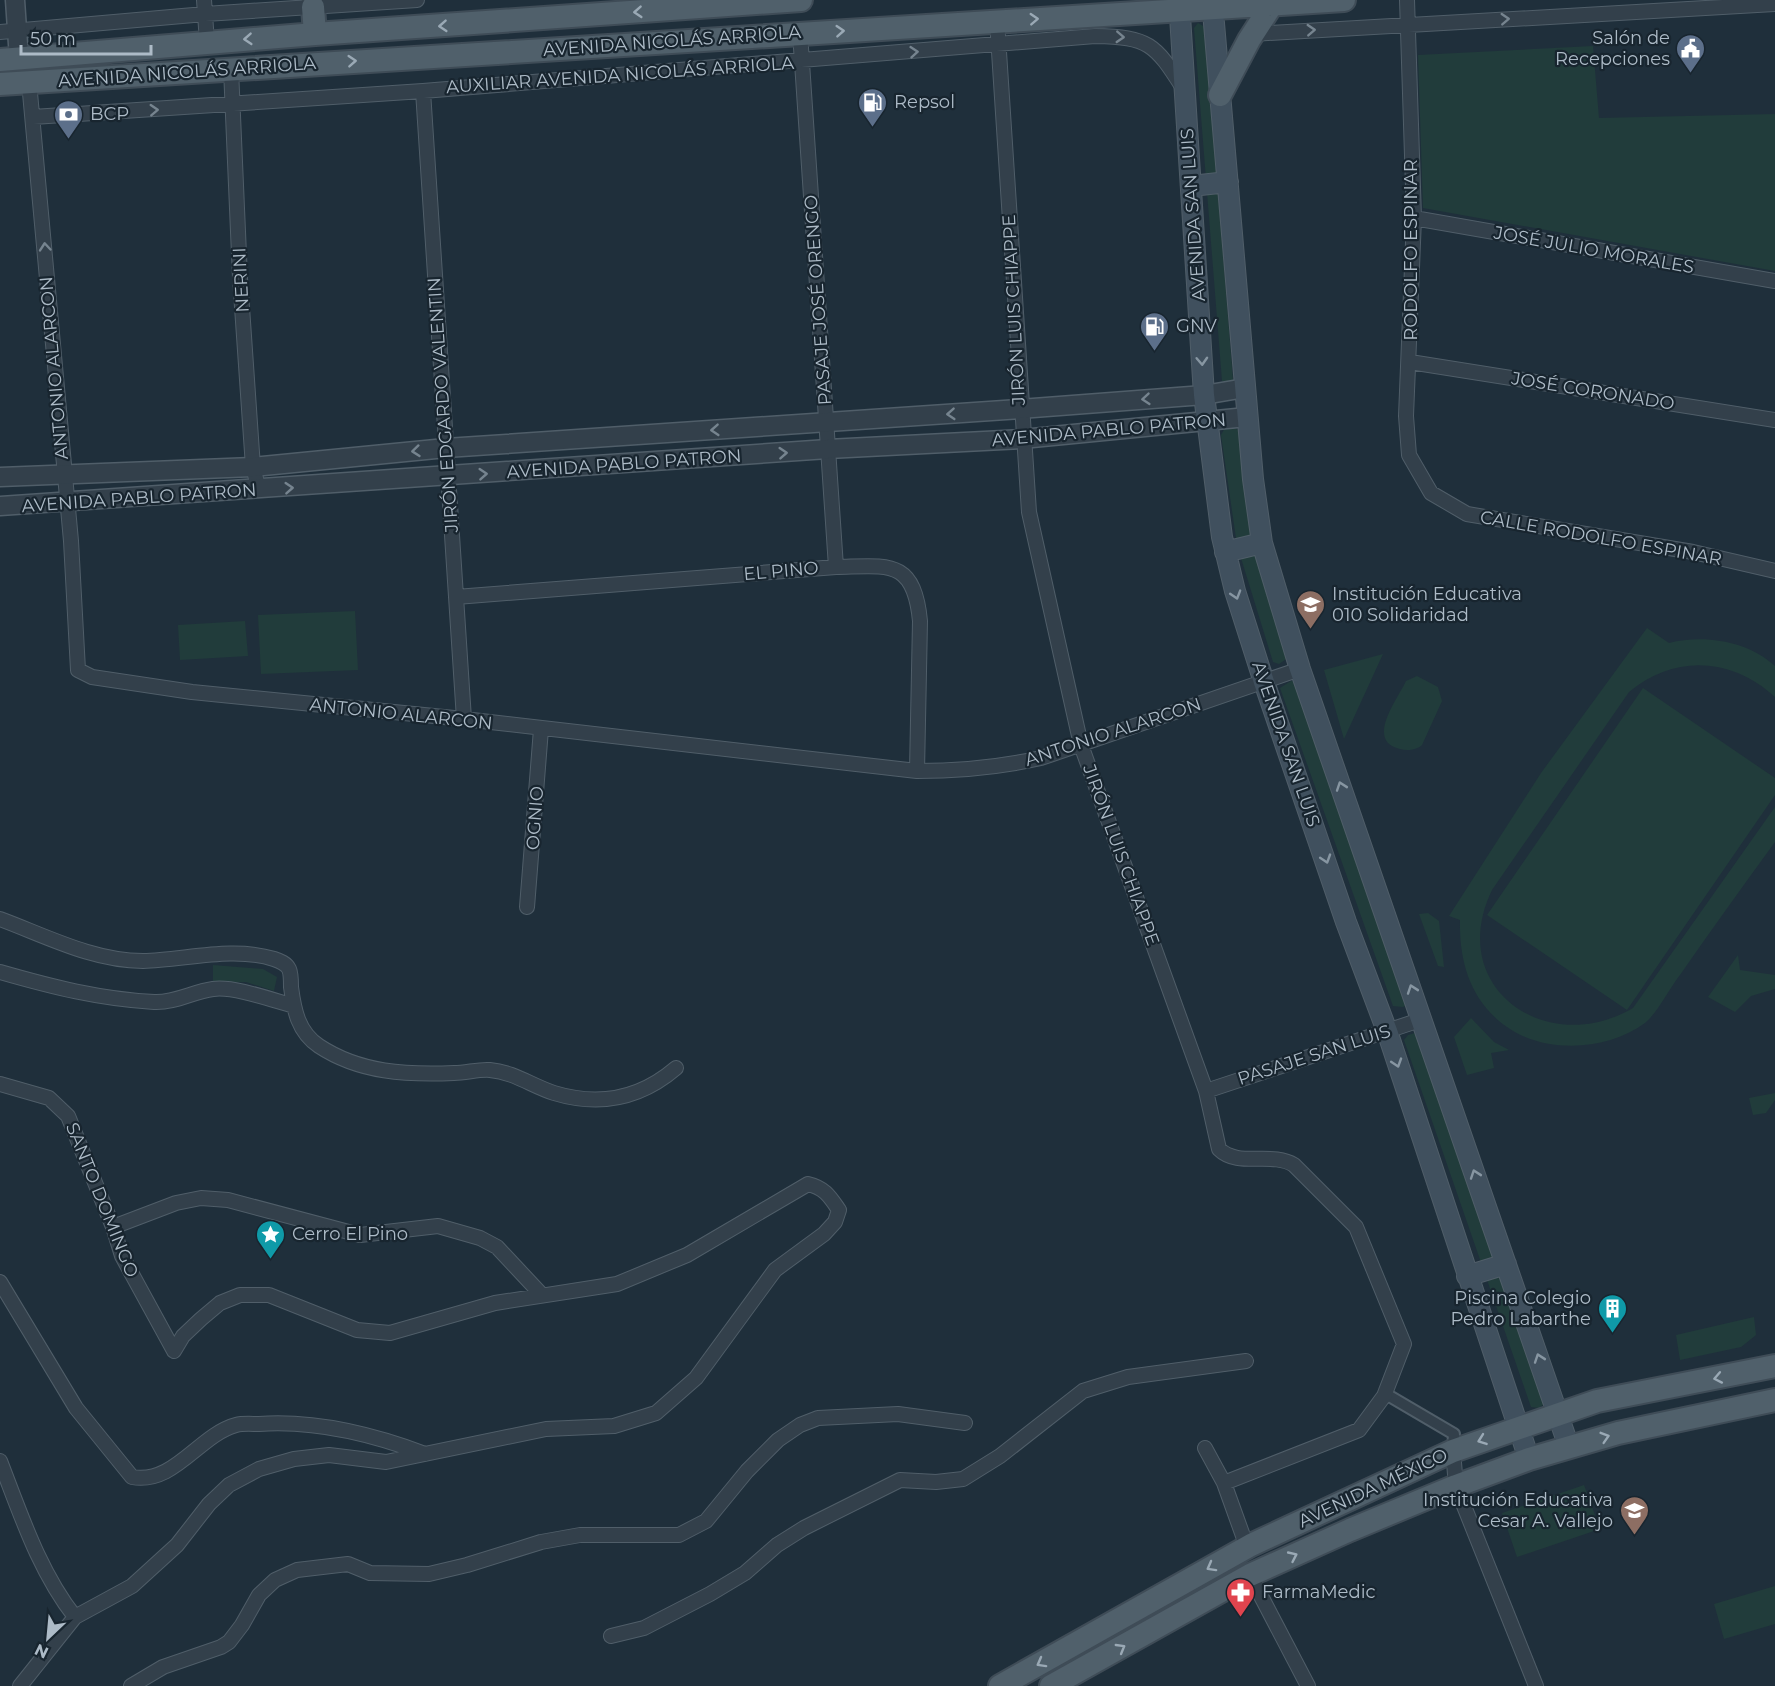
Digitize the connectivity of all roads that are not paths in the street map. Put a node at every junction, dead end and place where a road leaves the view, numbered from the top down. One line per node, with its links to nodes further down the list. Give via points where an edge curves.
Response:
1 (15, 0): 16 (street)
2 (417, 0): 13 (street)
3 (801, 0): 6 (main road, AVENIDA NICOLÁS ARRIOLA)
4 (1344, 0): 10 (main road, AVENIDA NICOLÁS ARRIOLA)
5 (1407, 0): 15 (street, RODOLFO ESPINAR)
6 (753, 2): 18 (main road, AVENIDA NICOLÁS ARRIOLA, one-way to 18)
7 (1212, 4): 9 (main road, AVENIDA NICOLÁS ARRIOLA); 10 (main road, AVENIDA NICOLÁS ARRIOLA); 29 (main road, AVENIDA SAN LUIS)
8 (1775, 4): 11 (street)
9 (1179, 6): 14 (main road, AVENIDA NICOLÁS ARRIOLA, one-way to 9); 27 (main road, AVENIDA SAN LUIS)
10 (1271, 6): 19 (main road)
11 (1617, 6): 15 (street, one-way to 11)
12 (204, 7): 13 (street); 16 (street); 20 (street)
13 (314, 7): 18 (main road)
14 (997, 21): 17 (main road, AVENIDA NICOLÁS ARRIOLA, one-way to 14); 21 (street, JIRÓN LUIS CHIAPPE)
15 (1408, 25): 19 (street, one-way to 15); 34 (street, RODOLFO ESPINAR)
16 (8, 31): 22 (street)
17 (800, 33): 23 (street, PASAJE JOSÉ ORENGO); 24 (main road, AVENIDA NICOLÁS ARRIOLA, one-way to 17)
18 (315, 34): 20 (main road, AVENIDA NICOLÁS ARRIOLA, one-way to 20)
19 (1252, 34): 29 (main road)
20 (207, 42): 22 (main road, AVENIDA NICOLÁS ARRIOLA)
21 (999, 46): 23 (street, AUXILIAR AVENIDA NICOLÁS ARRIOLA, one-way to 21); 27 (street, AUXILIAR AVENIDA NICOLÁS ARRIOLA, one-way to 27, via 1095,36 1127,37 1161,53); 39 (street, JIRÓN LUIS CHIAPPE)
22 (10, 60): 26 (main road, via 13,74)
23 (802, 61): 28 (street, AUXILIAR AVENIDA NICOLÁS ARRIOLA); 42 (street, PASAJE JOSÉ ORENGO)
24 (231, 69): 25 (main road, AVENIDA NICOLÁS ARRIOLA); 30 (street, NERINI)
25 (29, 82): 26 (main road, AVENIDA NICOLÁS ARRIOLA); 31 (street, ANTONIO ALARCON)
26 (0, 84)
27 (1183, 88): 33 (main road, AVENIDA SAN LUIS)
28 (423, 91): 30 (street, AUXILIAR AVENIDA NICOLÁS ARRIOLA); 46 (street, JIRÓN EDGARDO VALENTIN)
29 (1220, 95): 32 (main road, AVENIDA SAN LUIS)
30 (233, 105): 31 (street, AUXILIAR AVENIDA NICOLÁS ARRIOLA, one-way to 30); 49 (street, NERINI)
31 (33, 117): 50 (street, ANTONIO ALARCON, one-way to 31)
32 (1228, 182): 33 (main road); 37 (main road, AVENIDA SAN LUIS)
33 (1191, 186): 38 (main road, AVENIDA SAN LUIS, one-way to 38)
34 (1414, 218): 35 (street, JOSÉ JULIO MORALES); 36 (street, RODOLFO ESPINAR)
35 (1775, 281)
36 (1410, 362): 41 (street, JOSÉ CORONADO); 54 (street, RODOLFO ESPINAR, via 1406,416 1409,455)
37 (1245, 388): 38 (street, AVENIDA PABLO PATRON); 40 (main road, AVENIDA SAN LUIS)
38 (1204, 395): 39 (street, AVENIDA PABLO PATRON, one-way to 39); 43 (main road, AVENIDA SAN LUIS)
39 (1020, 409): 42 (street, AVENIDA PABLO PATRON, one-way to 42); 45 (street, JIRÓN LUIS CHIAPPE)
40 (1248, 417): 43 (street, AVENIDA PABLO PATRON); 57 (main road, AVENIDA SAN LUIS)
41 (1775, 420)
42 (826, 422): 44 (street, AVENIDA PABLO PATRON); 47 (street, PASAJE JOSÉ ORENGO)
43 (1208, 423): 45 (street, AVENIDA PABLO PATRON); 58 (main road, AVENIDA SAN LUIS)
44 (747, 428): 46 (street, AVENIDA PABLO PATRON, one-way to 46); 48 (street)
45 (1022, 439): 47 (street, AVENIDA PABLO PATRON); 66 (street, JIRÓN LUIS CHIAPPE, via 1029,512)
46 (446, 448): 49 (street, AVENIDA PABLO PATRON, one-way to 49); 52 (street, JIRÓN EDGARDO VALENTIN)
47 (828, 449): 48 (street, AVENIDA PABLO PATRON, one-way to 47); 59 (street, PASAJE JOSÉ ORENGO)
48 (744, 456): 52 (street, AVENIDA PABLO PATRON, one-way to 48)
49 (253, 466): 50 (street, AVENIDA PABLO PATRON); 53 (street, NERINI)
50 (63, 473): 51 (street, AVENIDA PABLO PATRON); 55 (street, ANTONIO ALARCON)
51 (0, 477)
52 (448, 477): 53 (street, AVENIDA PABLO PATRON, one-way to 52); 61 (street, JIRÓN EDGARDO VALENTIN)
53 (259, 490): 55 (street, AVENIDA PABLO PATRON)
54 (1431, 493): 60 (street, CALLE RODOLFO ESPINAR, via 1467,514 1693,552)
55 (67, 502): 56 (street, AVENIDA PABLO PATRON); 64 (street, ANTONIO ALARCON, via 78,670 92,677 192,692)
56 (0, 506)
57 (1262, 543): 58 (main road); 62 (main road, AVENIDA SAN LUIS)
58 (1225, 552): 63 (main road, AVENIDA SAN LUIS, one-way to 63)
59 (836, 567): 61 (street, EL PINO); 67 (street, EL PINO, via 888,566 904,574 917,596)
60 (1775, 571)
61 (456, 597): 64 (street, JIRÓN EDGARDO VALENTIN)
62 (1300, 669): 63 (street, ANTONIO ALARCON); 72 (main road, AVENIDA SAN LUIS, one-way to 62)
63 (1264, 682): 66 (street, ANTONIO ALARCON); 73 (main road, AVENIDA SAN LUIS, one-way to 73)
64 (464, 719): 65 (street, ANTONIO ALARCON)
65 (540, 729): 67 (street, ANTONIO ALARCON); 68 (street, OGNIO)
66 (1081, 745): 67 (street, ANTONIO ALARCON, via 1003,766); 76 (street, JIRÓN LUIS CHIAPPE)
67 (917, 771)
68 (527, 907)
69 (0, 919): 71 (street, via 85,952 115,958 141,961 230,954 270,958 289,969)
70 (0, 972): 71 (street, via 97,998 157,1002 184,999 213,989)
71 (294, 1006): 74 (street, via 300,1028 317,1045 373,1070 427,1074 488,1070 513,1074 554,1093 605,1100 635,1094 657,1084)
72 (1423, 1019): 73 (street, PASAJE SAN LUIS); 78 (main road, AVENIDA SAN LUIS, one-way to 72)
73 (1387, 1031): 76 (street, PASAJE SAN LUIS); 79 (main road, AVENIDA SAN LUIS, one-way to 79)
74 (676, 1068)
75 (0, 1084): 77 (street, SANTO DOMINGO, via 49,1098 69,1116)
76 (1206, 1091): 84 (street, JIRÓN LUIS CHIAPPE, via 1219,1149 1224,1154 1233,1158 1283,1159 1294,1165 1356,1227 1404,1344)
77 (113, 1227): 81 (street, via 176,1203 201,1198 228,1200 360,1235 438,1226 497,1247); 81 (street, SANTO DOMINGO, via 122,1256 174,1351 201,1319 220,1303 240,1295 269,1295 357,1330 390,1333)
78 (1506, 1264): 79 (main road); 86 (main road, AVENIDA SAN LUIS, one-way to 78)
79 (1467, 1276): 88 (main road, AVENIDA SAN LUIS)
80 (0, 1282): 92 (street, via 76,1408 132,1477 141,1479 169,1470 210,1437 237,1425 323,1425 390,1440)
81 (541, 1294): 92 (street, via 617,1284 687,1255 808,1184 829,1194 838,1210 835,1222 824,1234 775,1270 696,1378 656,1413 614,1426 546,1429)
82 (1246, 1360): 100 (street, via 1128,1377 1083,1391 1000,1456 963,1479 900,1480 804,1528 711,1594 644,1628)
83 (1775, 1366): 86 (main road, AVENIDA MÉXICO, one-way to 86, via 1597,1401)
84 (1384, 1396): 91 (street, via 1454,1434); 95 (street, JIRÓN LUIS CHIAPPE, via 1359,1430)
85 (1775, 1400): 89 (main road, AVENIDA MÉXICO, one-way to 85)
86 (1558, 1414): 88 (main road, AVENIDA MÉXICO); 89 (main road, AVENIDA SAN LUIS)
87 (965, 1423): 103 (street, via 898,1414 818,1418 800,1425 778,1440 747,1471 706,1521 679,1535 580,1535 429,1574 370,1573 348,1564 297,1570 275,1580 259,1595 229,1642 163,1667)
88 (1518, 1427): 91 (main road, AVENIDA MÉXICO, one-way to 91); 93 (main road, AVENIDA SAN LUIS)
89 (1569, 1447): 93 (main road, AVENIDA MÉXICO)
90 (1205, 1448): 95 (street)
91 (1453, 1450): 96 (street); 97 (main road, AVENIDA MÉXICO)
92 (425, 1454): 99 (street, via 386,1462 329,1455 294,1459 260,1469 229,1485 177,1545 132,1586)
93 (1529, 1459): 96 (main road, AVENIDA MÉXICO)
94 (0, 1461): 99 (street, via 31,1542)
95 (1224, 1483): 97 (street)
96 (1456, 1486): 98 (main road, AVENIDA MÉXICO, one-way to 96); 107 (street)
97 (1247, 1546): 104 (main road, AVENIDA MÉXICO, one-way to 104)
98 (1250, 1575): 101 (main road, AVENIDA MÉXICO, one-way to 98); 106 (street)
99 (75, 1617): 102 (street)
100 (610, 1636)
101 (1076, 1680): 105 (main road, AVENIDA MÉXICO)
102 (20, 1686)
103 (131, 1686)
104 (1000, 1686)
105 (1051, 1686)
106 (1308, 1686)
107 (1536, 1686)

